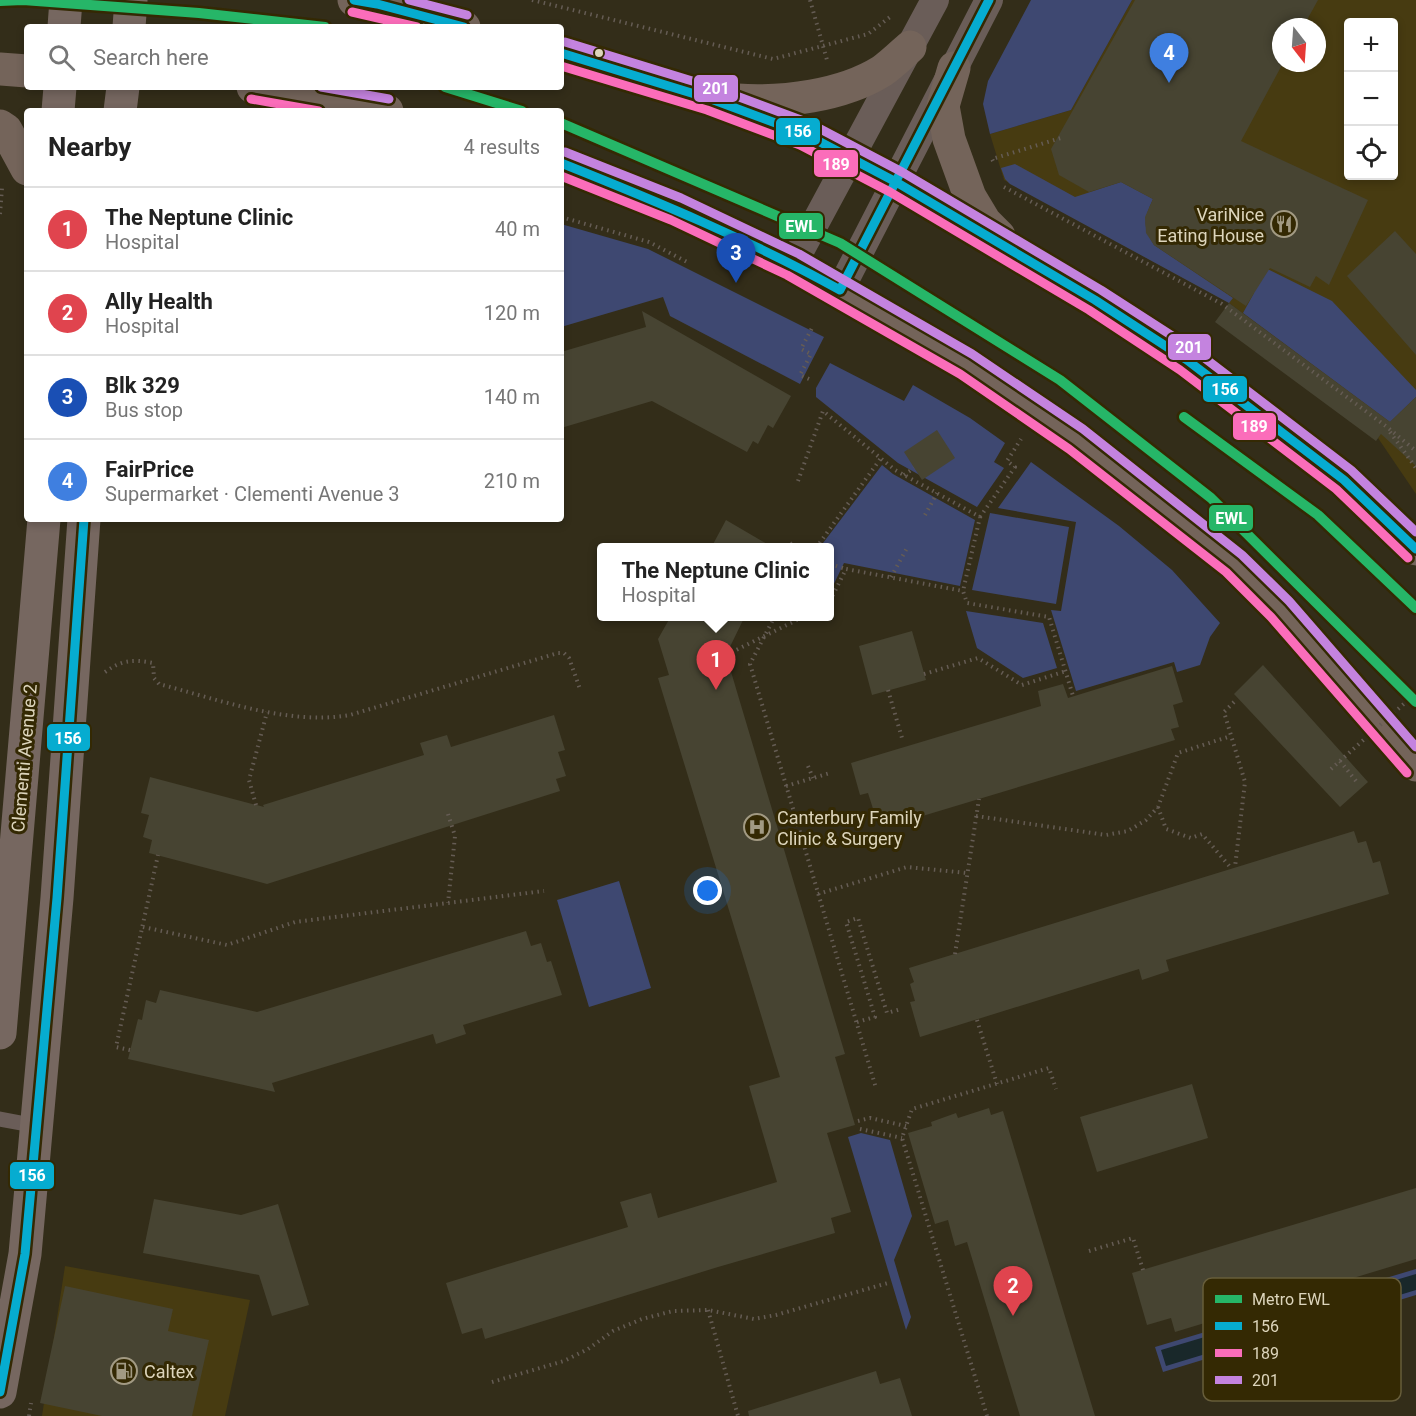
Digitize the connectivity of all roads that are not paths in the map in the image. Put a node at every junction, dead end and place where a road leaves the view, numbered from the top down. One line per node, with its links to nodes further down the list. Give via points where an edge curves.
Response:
1 (66, 0): 6 (main road)
2 (131, 0): 7 (main road)
3 (354, 0): 8 (main road)
4 (935, 0): 9 (street)
5 (989, 0): 11 (street)
6 (64, 24)
7 (129, 24)
8 (453, 24)
9 (910, 47): 17 (main road, via 882,70 835,91 768,102); 22 (street)
10 (564, 54): 17 (main road)
11 (954, 68): 25 (street); 26 (main road, via 943,106 949,139 970,197 985,222)
12 (0, 69): 13 (main road)
13 (24, 71)
14 (60, 90): 18 (main road)
15 (123, 90): 19 (main road)
16 (270, 90): 20 (main road)
17 (711, 99): 22 (main road, via 805,134)
18 (58, 108)
19 (120, 108)
20 (370, 108)
21 (0, 126): 24 (main road, via 6,130)
22 (851, 158): 25 (main road); 27 (street)
23 (564, 164): 27 (main road, via 676,209)
24 (15, 175)
25 (896, 182): 26 (main road); 28 (street)
26 (1013, 250): 31 (main road, via 1187,360 1344,480)
27 (793, 264): 28 (main road)
28 (840, 290): 32 (main road, via 966,364 1076,439 1234,563 1280,609)
29 (44, 522): 33 (main road, Clementi Avenue 2)
30 (84, 522): 35 (main road)
31 (1416, 549)
32 (1416, 765)
33 (0, 1033)
34 (0, 1119): 35 (lane)
35 (37, 1125): 36 (main road, via 25,1254)
36 (0, 1392)

